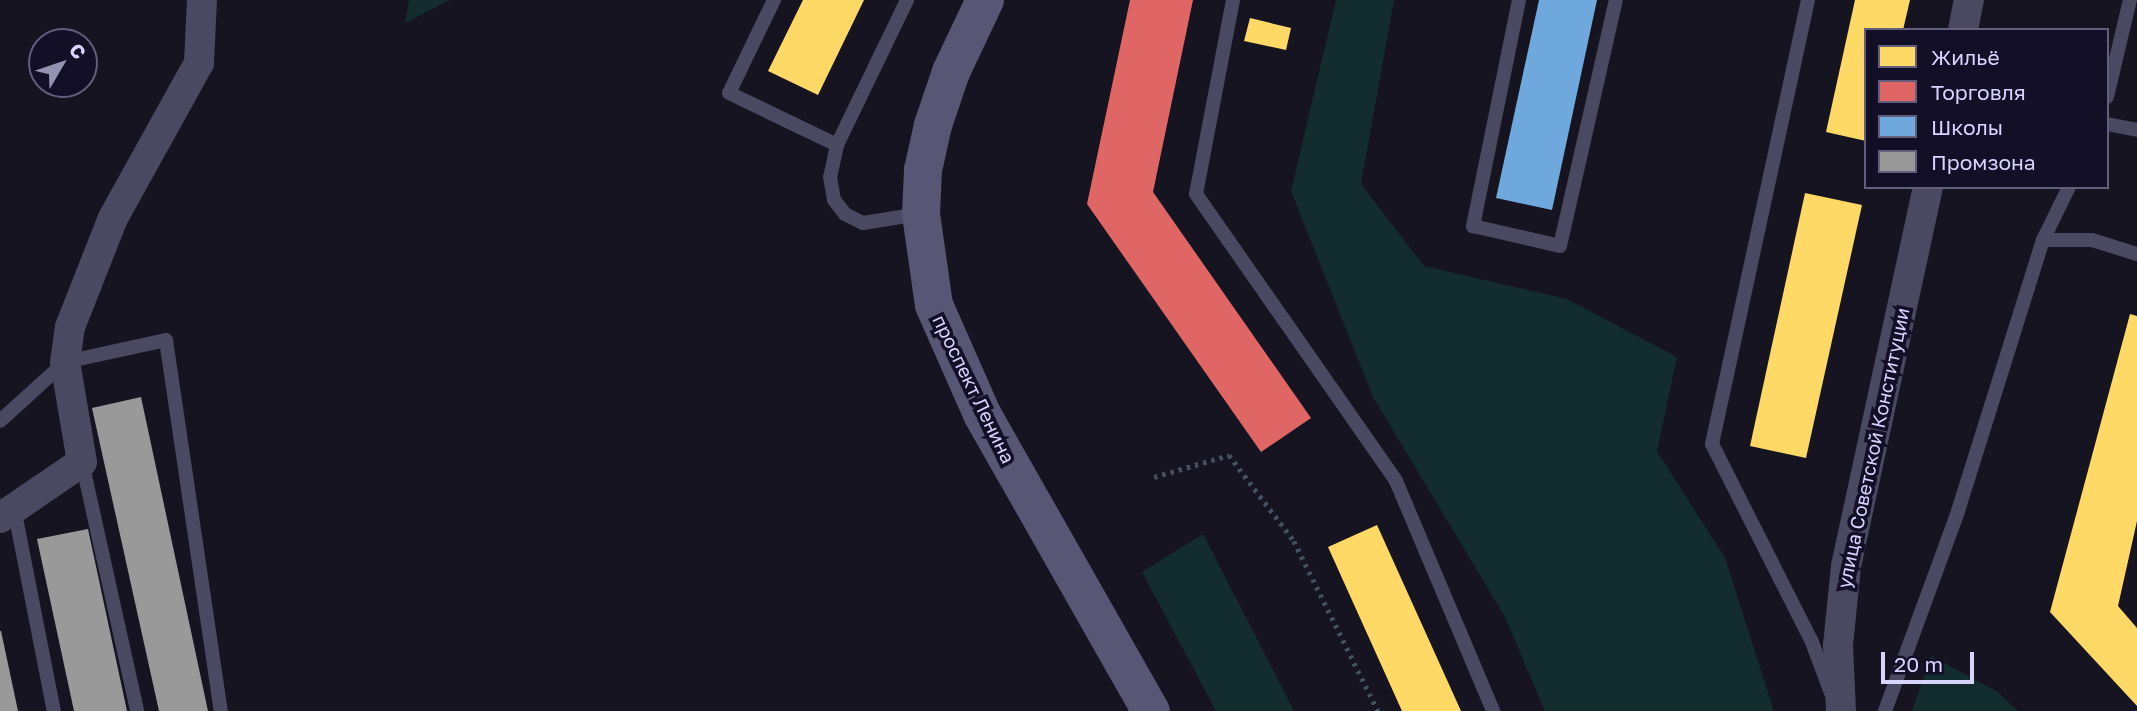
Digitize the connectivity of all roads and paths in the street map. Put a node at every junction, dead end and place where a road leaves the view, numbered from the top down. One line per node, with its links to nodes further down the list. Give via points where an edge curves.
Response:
1 (202, 0): 21 (street, via 199,63 113,218 70,327)
2 (774, 0): 15 (lane, via 729,93)
3 (907, 0): 15 (lane)
4 (985, 0): 18 (main road, проспект Ленина, via 933,125)
5 (1233, 0): 31 (lane, via 1196,194 1396,481)
6 (1519, 0): 7 (lane, via 1473,226 1560,246)
7 (1616, 0)
8 (1808, 0): 32 (lane, via 1712,444 1812,642)
9 (1969, 0): 11 (street)
10 (2130, 0): 12 (lane)
11 (1963, 28)
12 (2109, 89)
13 (2109, 124): 14 (lane)
14 (2137, 130)
15 (837, 145): 18 (lane, via 830,177 834,200 845,214 863,223)
16 (1928, 189): 32 (street, улица Советской Конституции, via 1846,566 1838,645)
17 (2068, 189): 19 (lane)
18 (921, 214): 29 (main road, проспект Ленина, via 934,305 951,349 982,414)
19 (2043, 240): 20 (lane, via 2092,240); 33 (lane, via 1958,511)
20 (2137, 254)
21 (65, 362): 22 (lane); 23 (street); 28 (lane, via 166,340)
22 (0, 421)
23 (82, 462): 25 (street); 27 (lane)
24 (1154, 477): 30 (path, via 1229,455 1294,541)
25 (7, 513): 26 (lane)
26 (54, 711)
27 (137, 711)
28 (221, 711)
29 (1151, 711)
30 (1378, 711)
31 (1493, 711)
32 (1839, 711)
33 (1885, 711)

